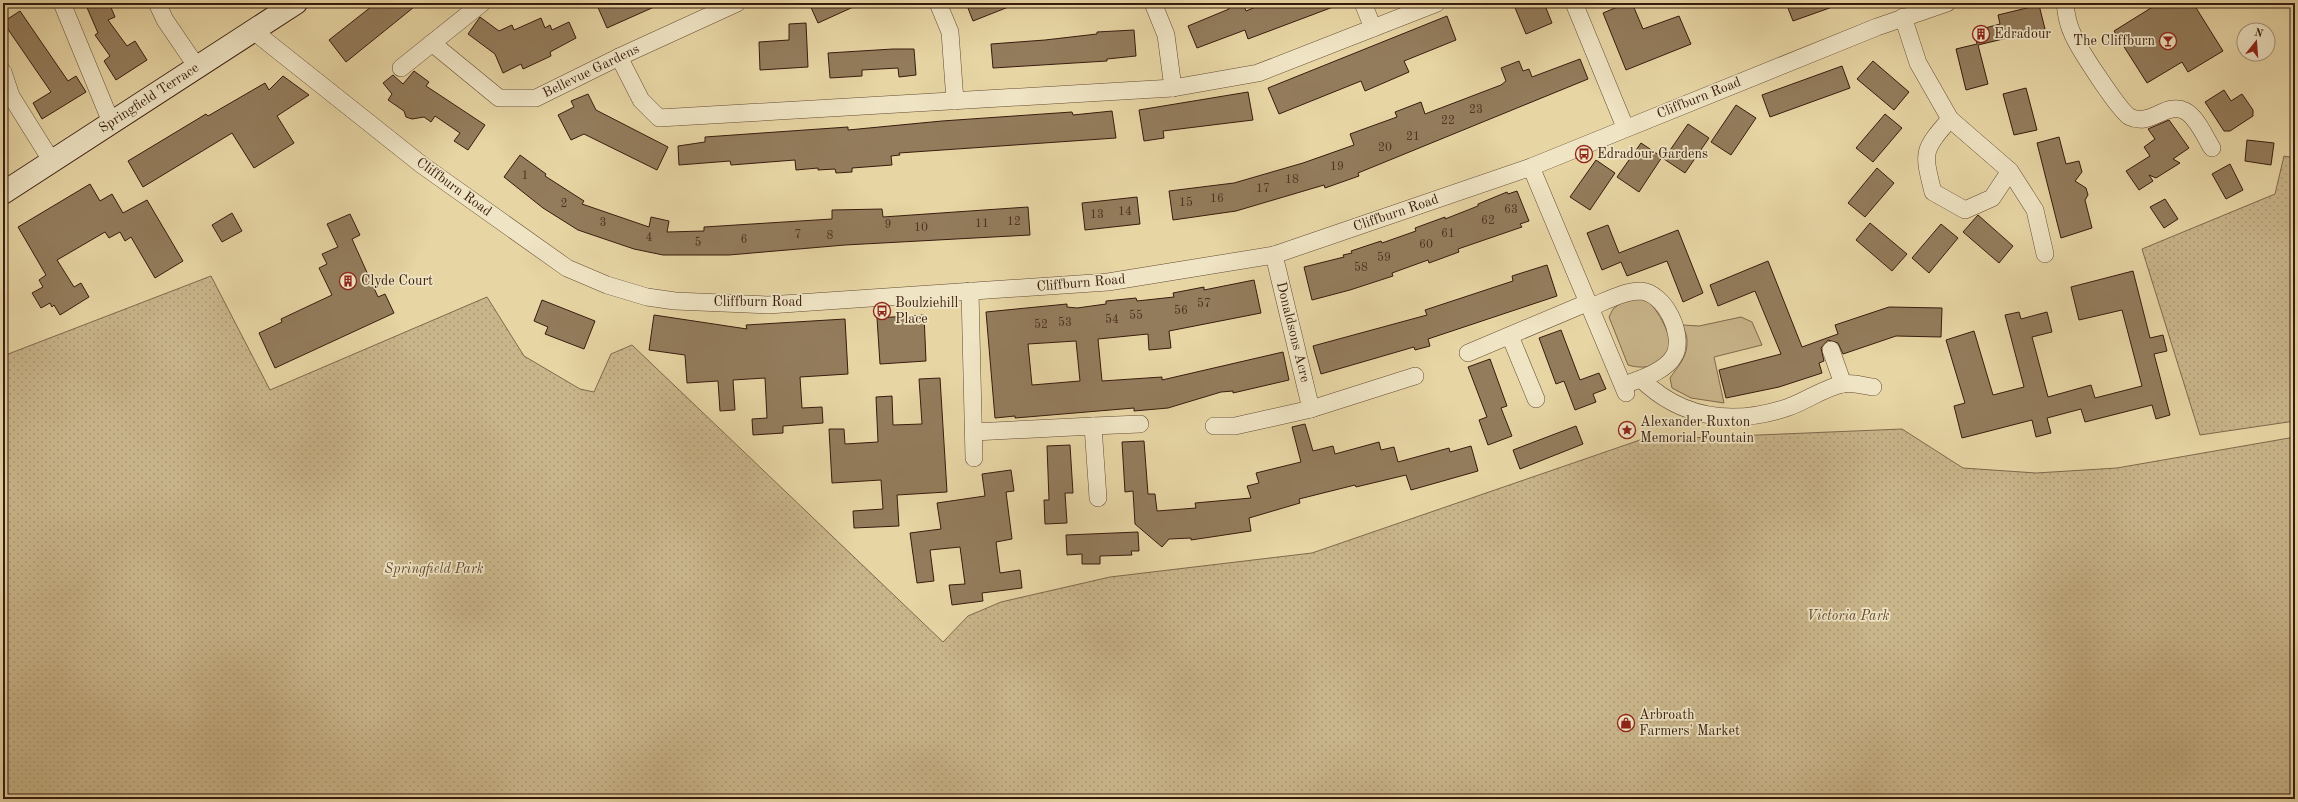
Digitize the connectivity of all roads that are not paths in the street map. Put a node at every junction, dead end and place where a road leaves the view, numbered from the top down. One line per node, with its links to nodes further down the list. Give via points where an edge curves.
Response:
1 (62, 3): 24 (street)
2 (157, 3): 18 (street, via 165,20)
3 (296, 3): 15 (street, Springfield Terrace)
4 (482, 3): 16 (street)
5 (737, 3): 17 (street, Bellevue Gardens)
6 (938, 3): 22 (street, via 950,32)
7 (1153, 3): 21 (street, via 1166,35)
8 (1363, 3): 14 (street)
9 (1437, 3): 14 (street)
10 (1574, 3): 25 (street)
11 (1947, 3): 13 (street, Cliffburn Road)
12 (2064, 3): 26 (street, via 2073,36 2123,112 2140,120 2168,109 2186,111)
13 (1902, 17): 23 (street, via 1918,63); 25 (street, Cliffburn Road)
14 (1373, 28): 21 (street, via 1258,73)
15 (255, 30): 18 (street, Springfield Terrace); 33 (street, Cliffburn Road, via 422,165 567,268 607,286 647,297 675,301 768,305)
16 (432, 43): 17 (street, Bellevue Gardens, via 499,98 536,98); 19 (street)
17 (619, 57): 22 (street, via 641,100 659,118)
18 (198, 67): 24 (street, Springfield Terrace)
19 (401, 68)
20 (3, 72): 27 (street, via 11,96)
21 (1173, 88): 22 (street)
22 (955, 101)
23 (1950, 119): 29 (street); 29 (street, via 1931,141 1925,160 1933,192 1965,210 1992,198)
24 (112, 122): 27 (street, Springfield Terrace)
25 (1625, 127): 28 (street, Cliffburn Road)
26 (2212, 148)
27 (51, 160): 30 (street, Springfield Terrace)
28 (1531, 167): 32 (street, Cliffburn Road); 34 (street)
29 (2010, 171): 31 (street, via 2035,210)
30 (3, 193)
31 (2045, 254)
32 (1274, 255): 33 (street, Cliffburn Road, via 1108,282); 43 (street, Donaldsons Acre)
33 (970, 291): 47 (street)
34 (1590, 305): 35 (street); 39 (street, via 1624,389); 39 (street, via 1642,291 1662,303 1676,332 1678,343 1674,355 1663,367)
35 (1510, 336): 37 (street); 42 (street)
36 (1831, 350): 40 (street)
37 (1468, 353)
38 (1415, 376): 43 (street)
39 (1641, 379): 40 (street, via 1672,403 1694,413 1723,417 1738,417 1787,408)
40 (1843, 384): 41 (street)
41 (1873, 387)
42 (1536, 399)
43 (1311, 409): 46 (street, via 1236,426)
44 (1140, 424): 45 (street)
45 (1093, 426): 47 (street); 49 (street)
46 (1214, 426)
47 (974, 432): 48 (street)
48 (974, 458)
49 (1098, 498)

